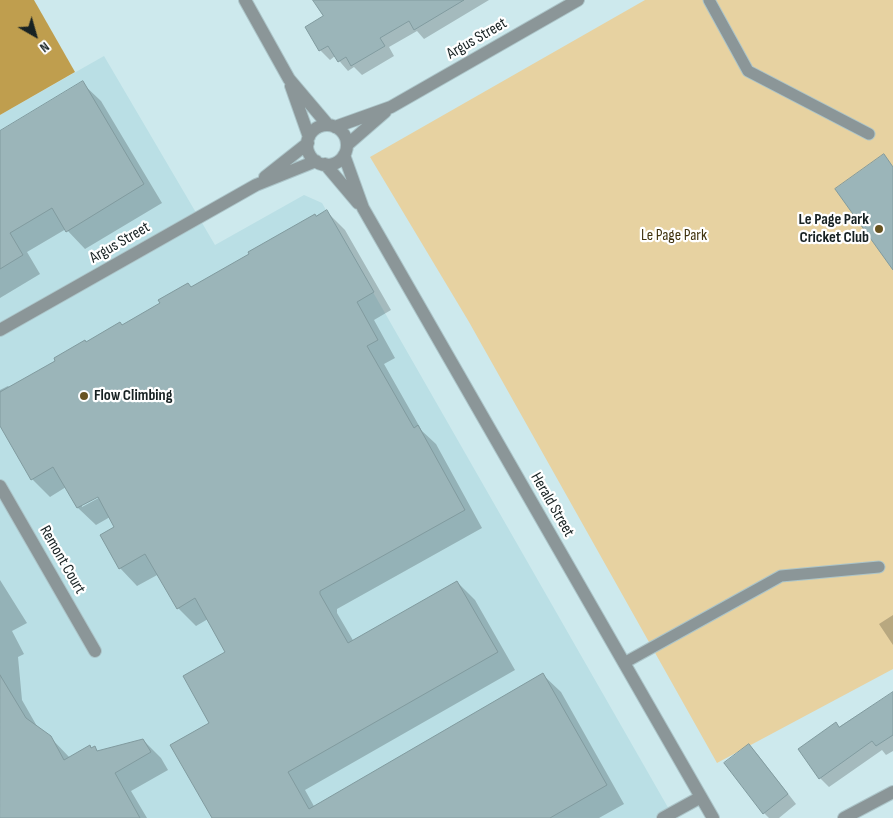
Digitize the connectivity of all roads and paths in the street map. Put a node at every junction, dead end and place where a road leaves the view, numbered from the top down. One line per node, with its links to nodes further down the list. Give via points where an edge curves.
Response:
1 (245, 0): 4 (street)
2 (578, 0): 5 (street, Argus Street)
3 (709, 0): 7 (lane, via 748,71)
4 (289, 79): 6 (street); 8 (street)
5 (391, 107): 6 (street, Argus Street); 9 (street, Argus Street)
6 (332, 126): 8 (street, via 317,128); 9 (street, via 344,134)
7 (869, 134)
8 (308, 140): 10 (street, via 309,153); 11 (street, Argus Street)
9 (346, 150): 10 (street, via 336,162); 12 (street, Herald Street)
10 (321, 163): 11 (street, Argus Street); 12 (street, Herald Street)
11 (256, 185): 13 (street, Argus Street)
12 (363, 208): 17 (street, Herald Street)
13 (0, 330)
14 (0, 486): 16 (street, Remont Court)
15 (879, 567): 17 (lane, via 781,576)
16 (95, 651)
17 (624, 663): 19 (street, Herald Street)
18 (893, 792): 22 (street)
19 (701, 797): 20 (street); 21 (street, Herald Street)
20 (663, 818)
21 (713, 818)
22 (844, 818)

